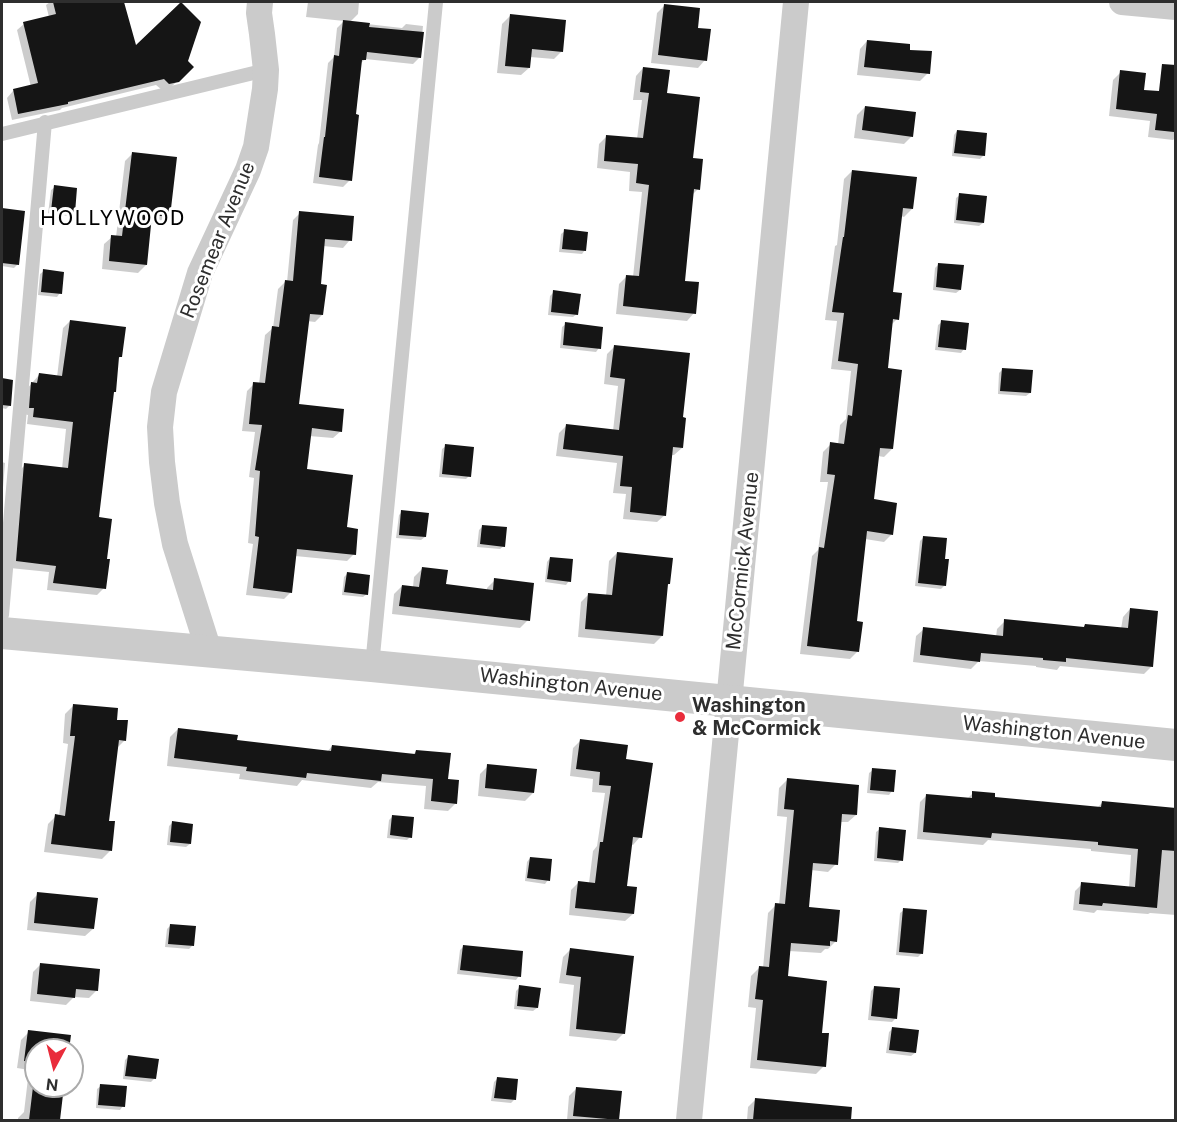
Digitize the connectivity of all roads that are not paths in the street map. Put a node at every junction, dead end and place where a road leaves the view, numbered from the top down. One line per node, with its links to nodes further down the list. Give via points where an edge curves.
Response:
1 (436, 2): 12 (lane)
2 (796, 2): 13 (street, McCormick Avenue)
3 (1122, 2): 5 (street)
4 (256, 5): 6 (street, Rosemear Avenue)
5 (1176, 7)
6 (266, 70): 7 (lane); 11 (street, Rosemear Avenue, via 256,147 200,273 164,392 160,427 165,492 175,544)
7 (45, 122): 8 (lane); 9 (lane)
8 (2, 134)
9 (2, 615)
10 (2, 633): 11 (street, Washington Avenue)
11 (209, 651): 12 (street, Washington Avenue)
12 (372, 666): 13 (street, Washington Avenue)
13 (729, 701): 14 (street, Washington Avenue); 15 (street, McCormick Avenue)
14 (1176, 745)
15 (689, 1120)

